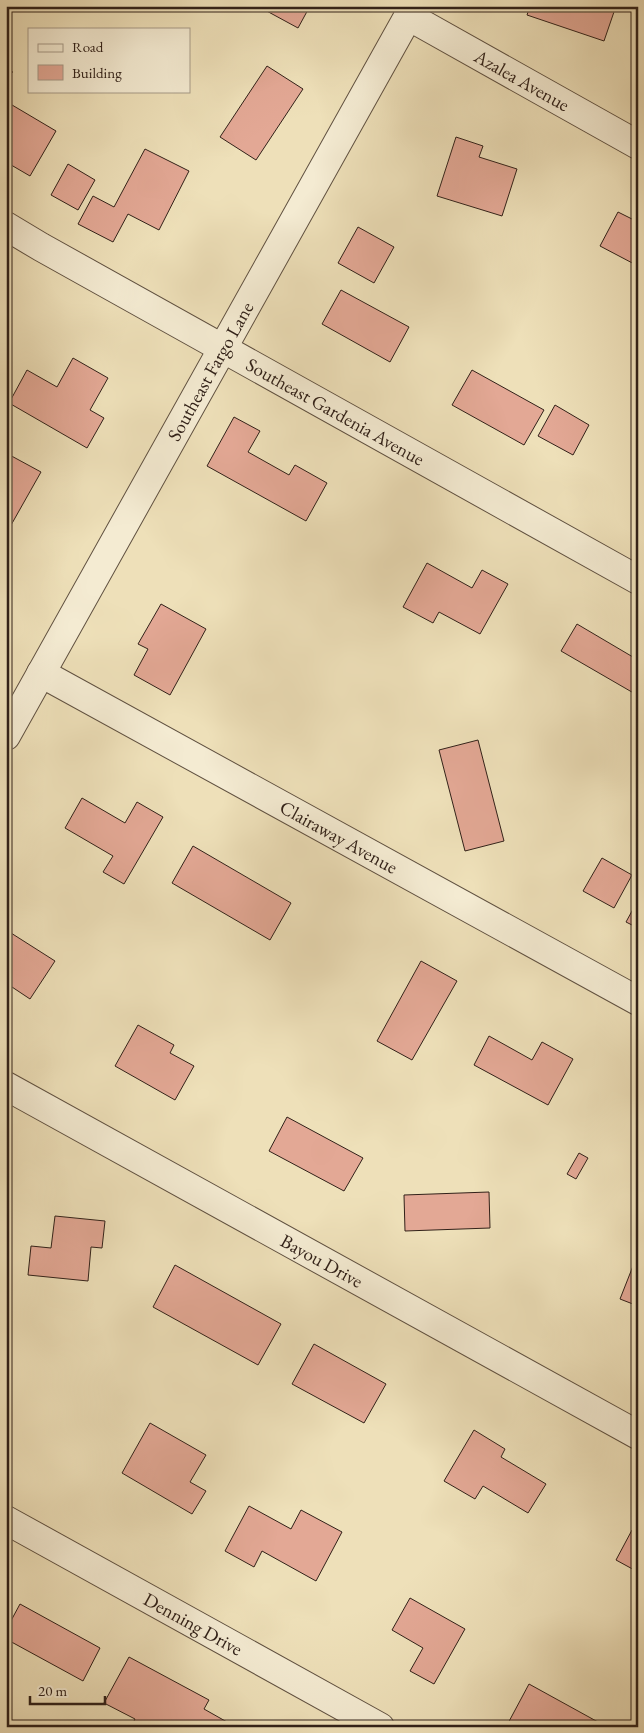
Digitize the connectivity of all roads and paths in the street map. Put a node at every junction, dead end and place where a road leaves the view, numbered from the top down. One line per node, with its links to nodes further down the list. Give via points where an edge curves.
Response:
1 (411, 11): 2 (street, Azalea Avenue); 4 (street, Southeast Fargo Lane)
2 (638, 145)
3 (6, 226): 4 (street, Southeast Gardenia Avenue)
4 (223, 348): 5 (street, Southeast Gardenia Avenue); 6 (street, Southeast Fargo Lane)
5 (638, 580)
6 (41, 673): 7 (street, Southeast Fargo Lane); 8 (street, Clairaway Avenue)
7 (6, 736)
8 (638, 1001)
9 (6, 1086): 10 (street, Bayou Drive)
10 (638, 1435)
11 (6, 1520): 12 (street, Denning Drive)
12 (380, 1727)

